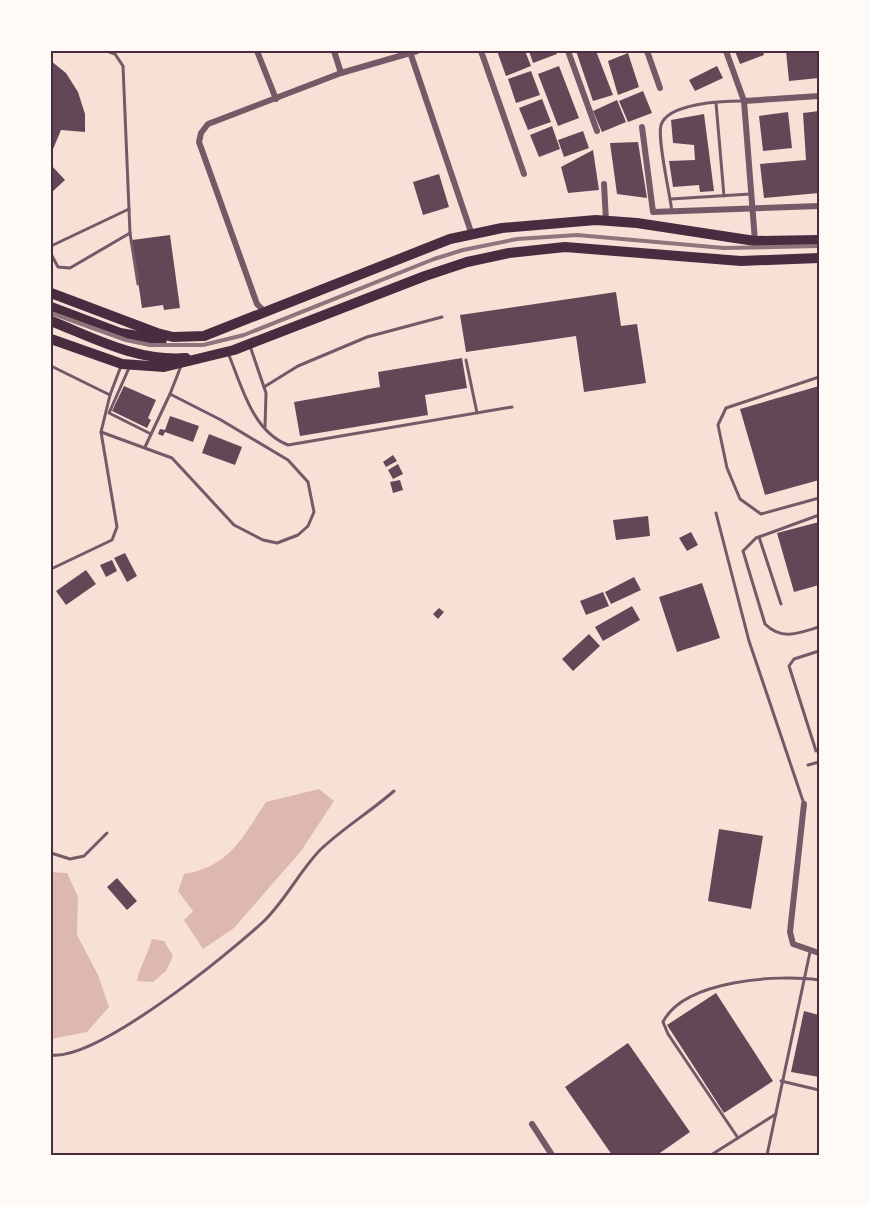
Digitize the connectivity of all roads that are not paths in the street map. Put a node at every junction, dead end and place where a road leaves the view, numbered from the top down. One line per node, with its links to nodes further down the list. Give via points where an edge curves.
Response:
1 (107, 51): 23 (lane, via 115,54 123,66)
2 (257, 51): 12 (street)
3 (334, 51): 9 (street)
4 (481, 51): 17 (street)
5 (568, 51): 16 (street)
6 (647, 51): 10 (street)
7 (726, 51): 13 (street)
8 (412, 52): 9 (street); 28 (street)
9 (341, 73): 12 (street)
10 (660, 88)
11 (819, 96): 13 (street)
12 (276, 99): 37 (street, via 208,124 200,142 257,304)
13 (744, 101): 14 (lane); 19 (street)
14 (716, 103): 20 (lane); 21 (lane, via 679,109 661,125)
15 (640, 130): 25 (street, via 651,212)
16 (597, 131)
17 (524, 174)
18 (604, 184): 26 (street)
19 (750, 194): 20 (lane); 24 (street)
20 (724, 196): 21 (lane)
21 (671, 199): 25 (lane)
22 (819, 206): 24 (street)
23 (129, 209): 27 (lane); 31 (lane)
24 (751, 209): 25 (street); 30 (street)
25 (672, 213)
26 (606, 221): 28 (main road, via 573,220); 30 (main road)
27 (130, 233): 32 (lane, via 70,268 58,267); 34 (lane)
28 (472, 235): 37 (main road, via 450,239)
29 (819, 240): 30 (main road)
30 (755, 242)
31 (51, 246)
32 (51, 255)
33 (819, 258): 42 (main road, via 741,261 565,247 509,253 425,276)
34 (138, 284)
35 (51, 293): 40 (main road, via 157,333)
36 (51, 307): 40 (main road, via 120,333 163,340)
37 (266, 314): 40 (main road)
38 (442, 317): 50 (lane, via 366,337 298,366)
39 (51, 321): 44 (main road, via 129,352 172,359)
40 (204, 336)
41 (51, 339): 46 (main road)
42 (249, 345): 43 (main road); 50 (lane)
43 (228, 352): 44 (main road); 55 (lane, via 250,408)
44 (207, 356): 47 (main road)
45 (466, 360): 54 (lane)
46 (126, 364): 47 (main road); 52 (lane); 57 (lane, via 109,413)
47 (181, 364): 51 (lane)
48 (51, 366): 52 (lane)
49 (819, 377): 59 (lane, via 726,408 718,425 727,468 745,504 761,514)
50 (264, 387): 55 (lane)
51 (170, 394): 57 (lane); 58 (lane, via 288,460 308,482 314,512 308,526 278,543 263,540 234,525 172,458)
52 (110, 395): 56 (lane)
53 (512, 407): 54 (lane)
54 (477, 413): 55 (lane, via 288,445)
55 (265, 428)
56 (101, 432): 58 (lane); 63 (lane, via 117,527 112,540)
57 (151, 434): 58 (lane)
58 (145, 447)
59 (819, 498)
60 (716, 513): 71 (lane, via 749,641)
61 (819, 515): 62 (lane)
62 (759, 537): 64 (lane); 65 (lane, via 743,551 765,624 783,635)
63 (51, 569)
64 (781, 604)
65 (819, 627)
66 (819, 651): 67 (lane, via 791,660 789,666)
67 (816, 752)
68 (819, 762): 69 (lane)
69 (808, 765)
70 (394, 791): 78 (lane, via 346,826 318,853 265,920 180,989 104,1040 63,1057)
71 (804, 804): 74 (street, via 790,932 793,944)
72 (107, 832): 73 (lane, via 84,856 70,860)
73 (51, 854)
74 (810, 952): 75 (street); 76 (lane)
75 (819, 953)
76 (804, 978): 77 (lane); 79 (lane); 83 (lane, via 712,986 667,1015 663,1022)
77 (819, 980)
78 (51, 1056)
79 (781, 1081): 80 (lane); 81 (lane)
80 (819, 1090)
81 (776, 1114): 83 (lane); 86 (lane)
82 (532, 1124): 84 (street)
83 (738, 1138): 85 (lane)
84 (552, 1155)
85 (711, 1155)
86 (767, 1155)

